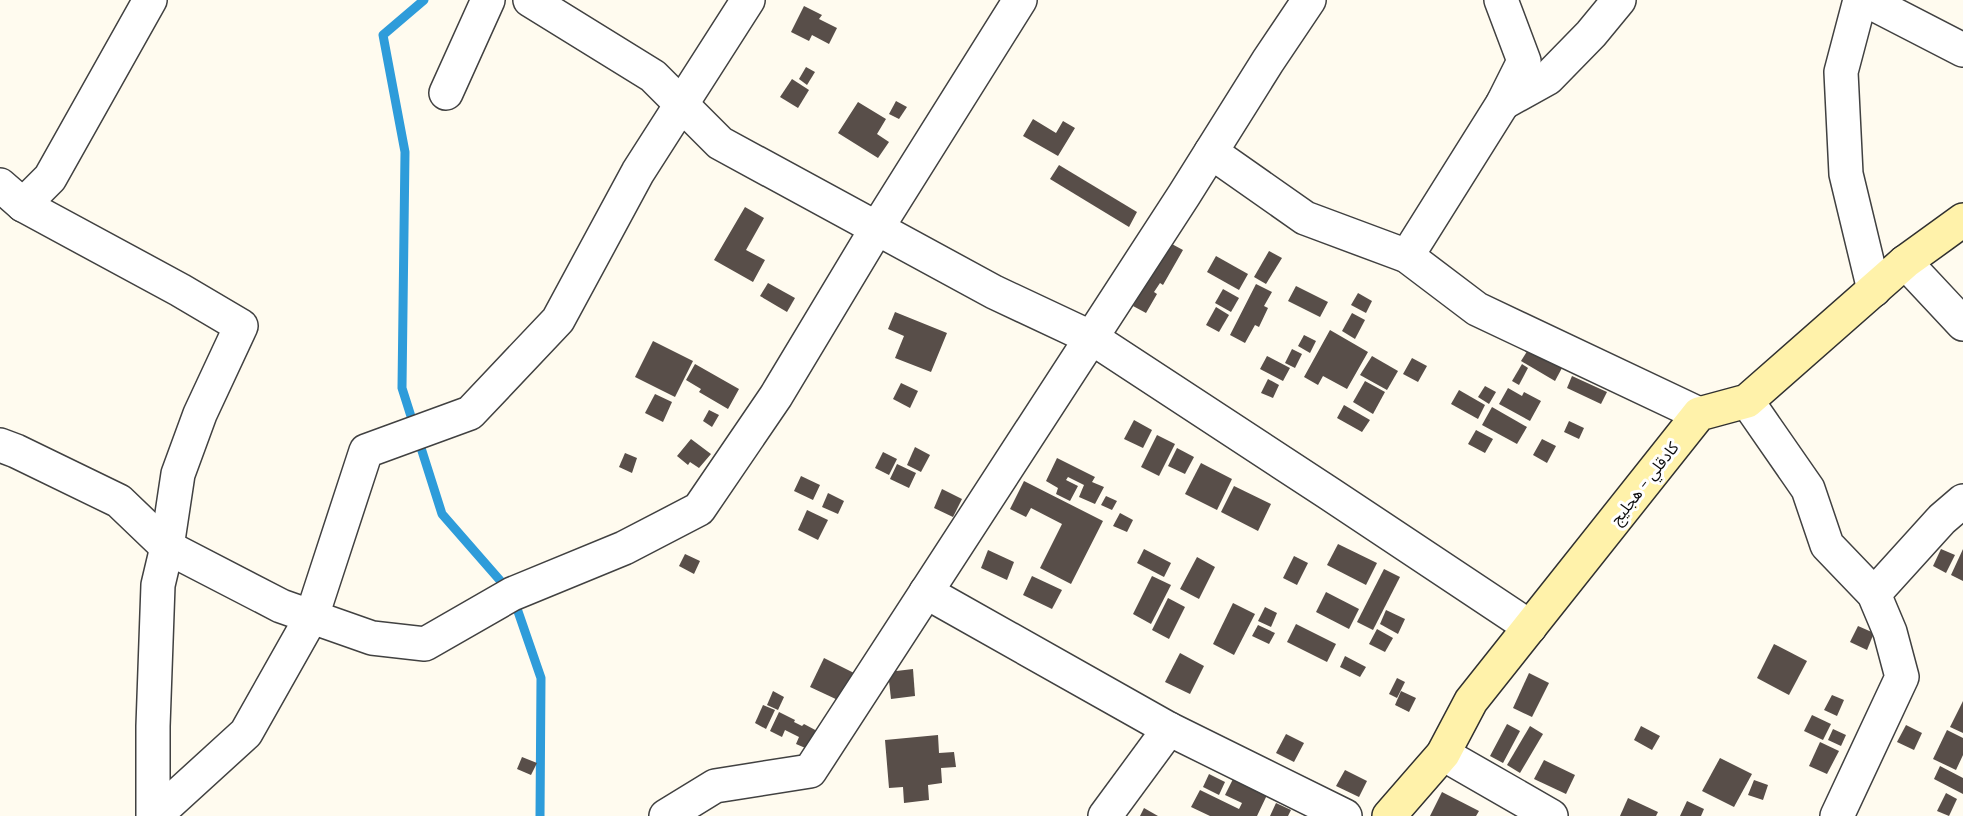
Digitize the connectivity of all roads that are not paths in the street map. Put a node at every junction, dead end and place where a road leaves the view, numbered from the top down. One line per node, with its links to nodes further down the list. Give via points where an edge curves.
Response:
1 (150, 0): 16 (street, via 50,178)
2 (488, 0): 12 (street)
3 (530, 0): 14 (street, via 652,76)
4 (748, 0): 14 (street)
5 (1020, 0): 18 (street)
6 (1309, 0): 15 (street)
7 (1501, 0): 13 (street, via 1524,61)
8 (1619, 0): 13 (street, via 1548,78)
9 (1860, 0): 21 (street, via 1841,72 1846,174)
10 (1866, 0): 11 (street)
11 (1963, 50)
12 (446, 93)
13 (1503, 103): 19 (street)
14 (682, 105): 18 (street, via 720,143); 31 (street, via 638,172 558,320 470,413 366,451)
15 (1211, 152): 19 (street, via 1305,218); 23 (street)
16 (11, 195): 28 (street, via 241,326 200,414 178,474)
17 (1963, 220): 20 (street)
18 (877, 228): 23 (street, via 994,292); 31 (street, via 776,396 699,509 624,548 512,594 425,644 372,638)
19 (1407, 256): 25 (street, via 1477,309)
20 (1905, 262): 21 (street); 22 (street)
21 (1874, 290): 24 (street)
22 (1963, 324)
23 (1092, 338): 29 (street); 32 (street)
24 (1747, 401): 25 (street); 30 (street, via 1808,489 1827,545)
25 (1699, 414): 32 (street, كادقلي - هجليج)
26 (0, 445): 28 (street, via 119,501)
27 (1963, 501): 30 (street)
28 (167, 547): 31 (street, via 281,606); 35 (street, via 158,585)
29 (926, 592): 33 (street); 36 (street, via 810,771 715,786)
30 (1874, 594): 41 (street, via 1890,632 1902,677)
31 (312, 616): 35 (street, via 246,733)
32 (1530, 627): 34 (street, كادقلي - هجليج, via 1471,700)
33 (1169, 729): 37 (street); 38 (street)
34 (1443, 754): 39 (street, كادقلي - هجليج); 40 (street)
35 (154, 816)
36 (666, 816)
37 (1105, 816)
38 (1345, 816)
39 (1389, 816)
40 (1551, 816)
41 (1837, 816)

